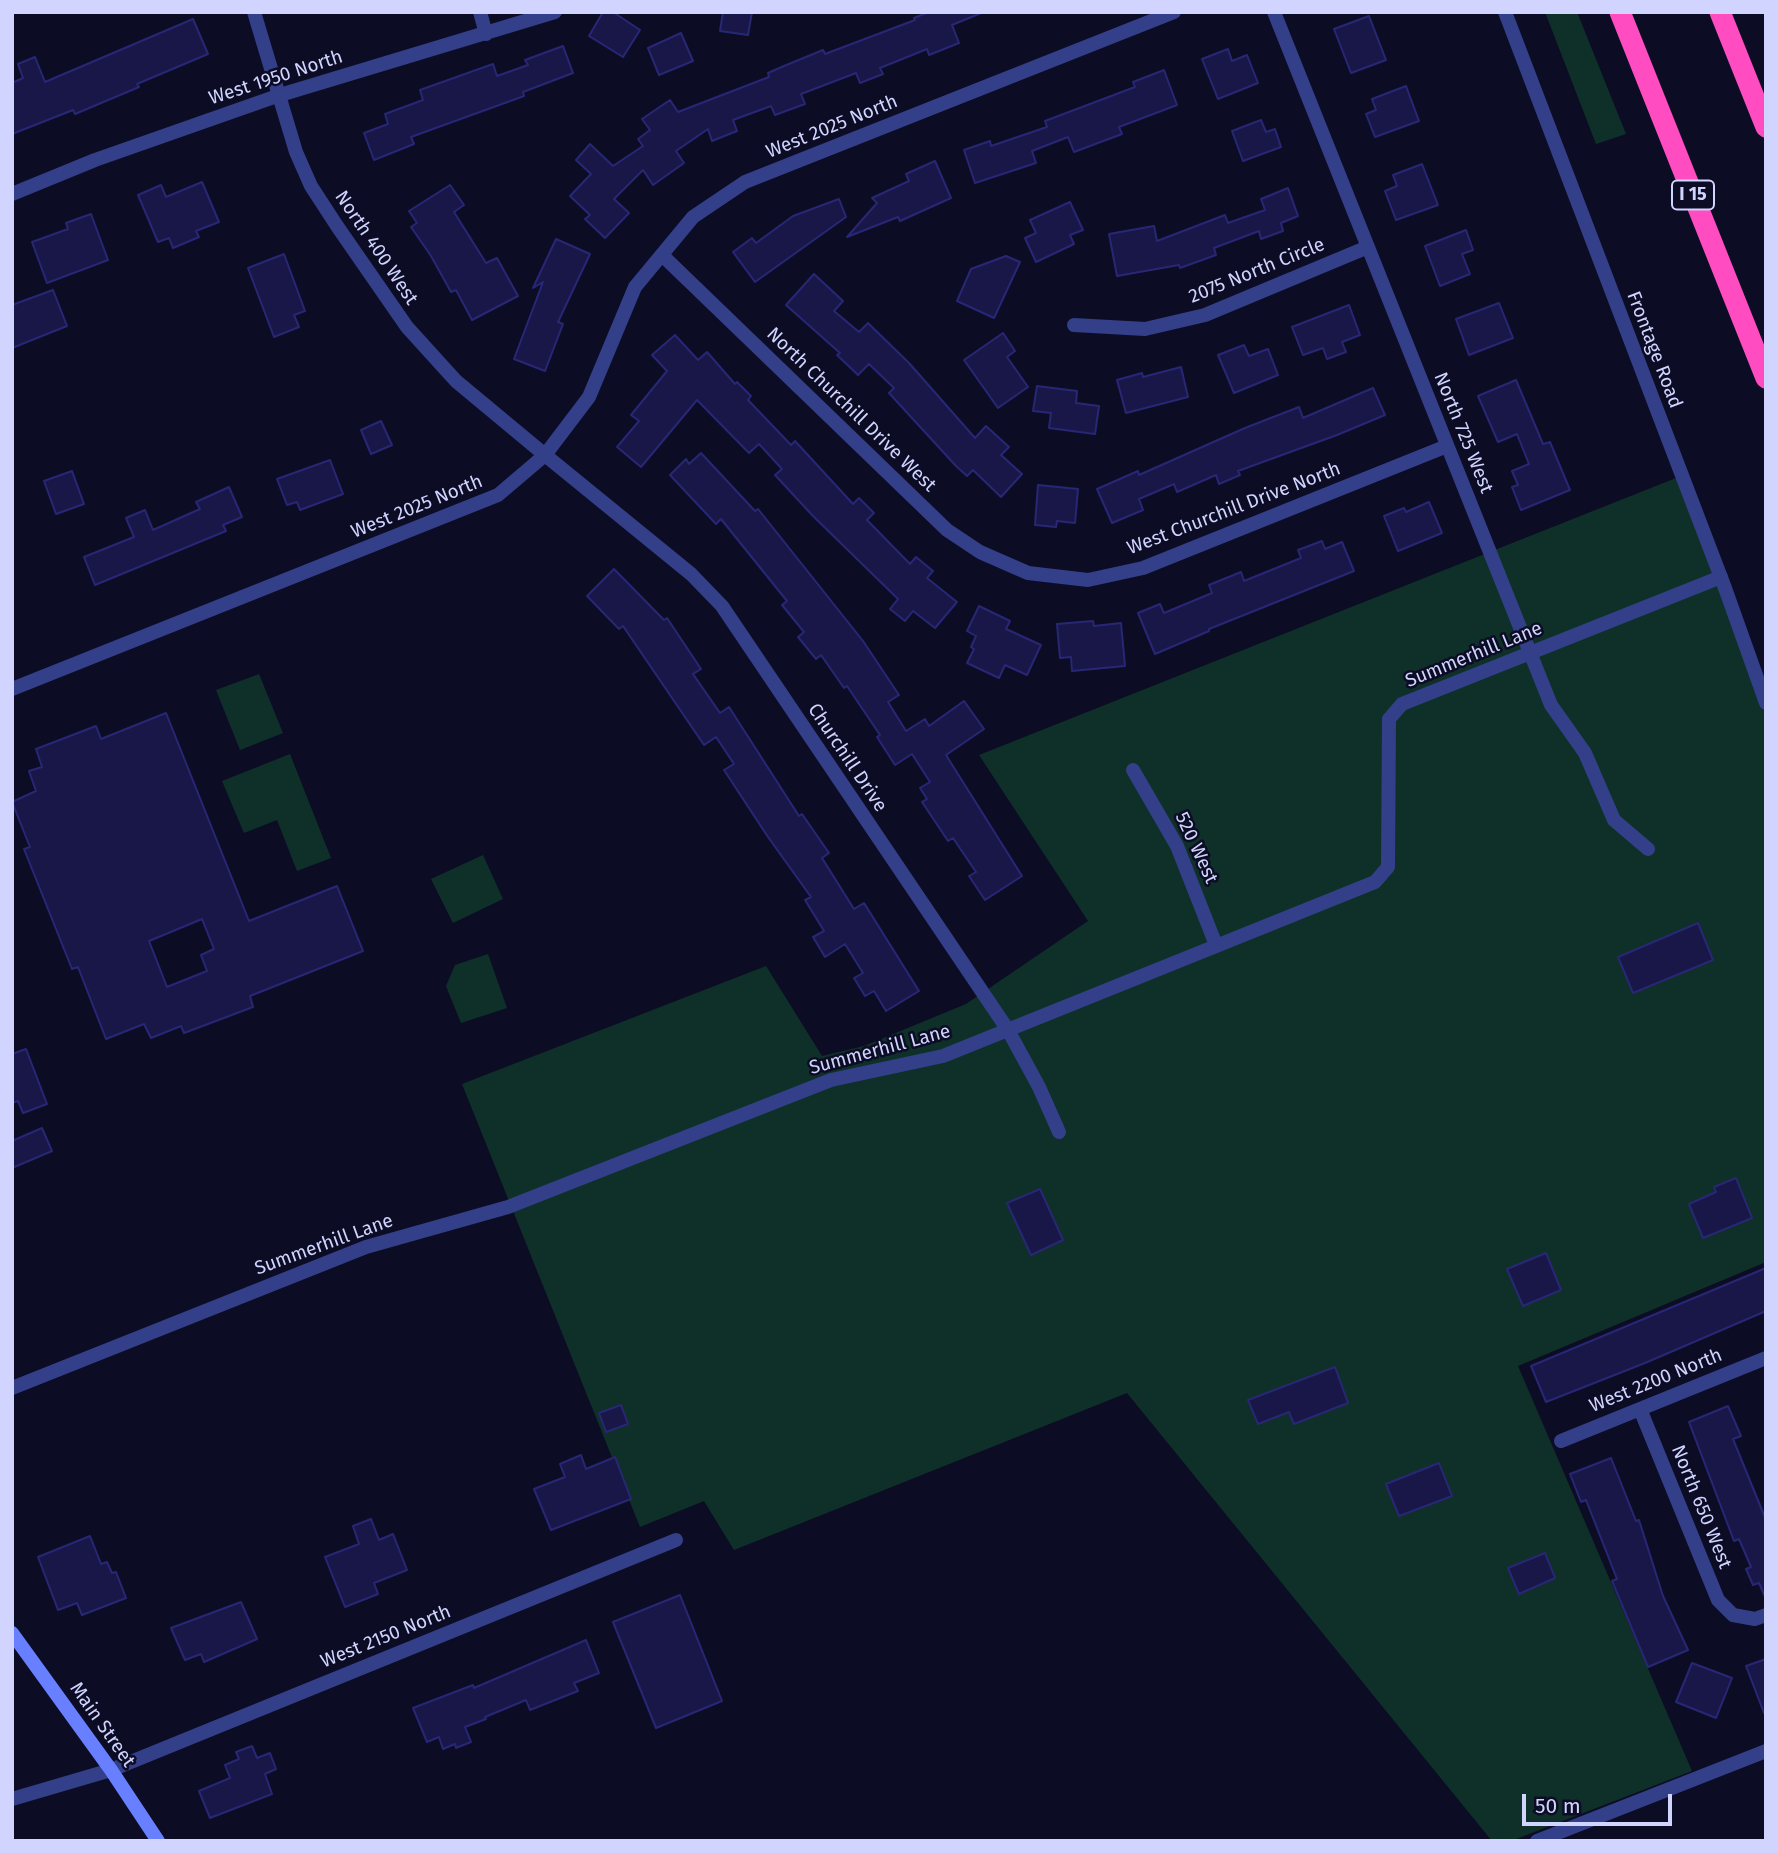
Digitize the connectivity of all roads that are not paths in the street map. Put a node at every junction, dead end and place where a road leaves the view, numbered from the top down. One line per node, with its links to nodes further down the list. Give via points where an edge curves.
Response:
1 (254, 12): 10 (street, North 400 West)
2 (480, 12): 9 (street)
3 (555, 12): 9 (street, West 1950 North)
4 (1174, 12): 14 (street, West 2025 North, via 745,183 693,217)
5 (1274, 12): 13 (street, North 725 West)
6 (1505, 12): 20 (street, Frontage Road)
7 (1620, 12): 16 (highway, I 15)
8 (1720, 12): 11 (highway)
9 (486, 34): 10 (street, West 1950 North)
10 (280, 95): 12 (street, West 1950 North); 18 (street, North 400 West, via 311,186 407,327 456,382)
11 (1766, 127)
12 (12, 194)
13 (1368, 247): 15 (street, 2075 North Circle, via 1205,315 1145,329); 17 (street, North 725 West)
14 (662, 255): 18 (street, West 2025 North, via 635,287 589,397); 19 (street, North Churchill Drive West, via 947,530 980,552)
15 (1074, 326)
16 (1766, 378)
17 (1447, 446): 19 (street, West Churchill Drive North, via 1143,568 1088,580); 21 (street, North 725 West)
18 (545, 455): 22 (street, West 2025 North, via 498,495); 27 (street, Churchill Drive, via 691,574 722,606)
19 (1028, 573)
20 (1721, 577): 21 (street, Summerhill Lane); 23 (street, Frontage Road)
21 (1530, 652): 25 (street, North 725 West, via 1551,705 1585,753 1614,820); 26 (street, Summerhill Lane, via 1402,704 1389,719 1388,867 1375,882)
22 (12, 689)
23 (1766, 703)
24 (1133, 770): 26 (street, 520 West, via 1177,846)
25 (1648, 849)
26 (1216, 945): 27 (street, Summerhill Lane)
27 (1008, 1030): 28 (street, Churchill Drive); 30 (street, Summerhill Lane, via 943,1056 831,1080 508,1208 366,1247)
28 (1059, 1132)
29 (1766, 1358): 31 (street, West 2200 North)
30 (12, 1388)
31 (1640, 1409): 32 (street, West 2200 North); 34 (street, North 650 West, via 1718,1600 1733,1615 1755,1619)
32 (1561, 1441)
33 (676, 1540): 37 (street, West 2150 North)
34 (1766, 1615)
35 (12, 1633): 37 (main road, Main Street)
36 (1766, 1751): 40 (street)
37 (111, 1770): 38 (street, West 2150 North); 39 (main road, Main Street)
38 (12, 1799)
39 (158, 1841)
40 (1537, 1841)

